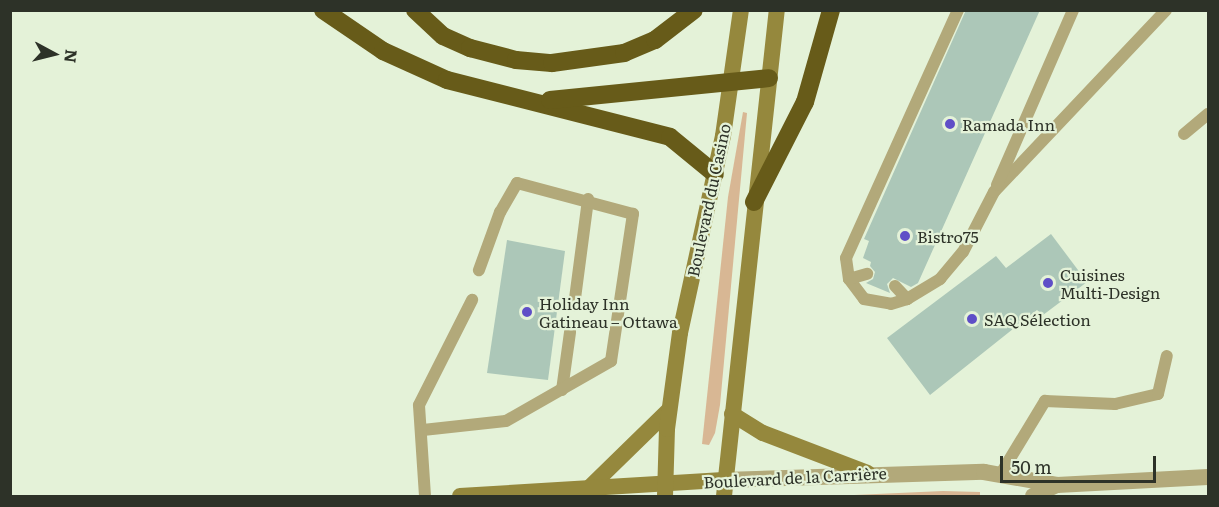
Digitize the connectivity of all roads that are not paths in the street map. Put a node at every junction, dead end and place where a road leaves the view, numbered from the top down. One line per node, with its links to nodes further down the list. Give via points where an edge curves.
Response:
1 (323, 10): 12 (highway, via 383,51 416,67 483,91)
2 (415, 10): 3 (highway, via 443,36 470,48 508,59 552,63 624,53 655,40)
3 (694, 10)
4 (741, 10): 11 (main road, Boulevard du Casino)
5 (777, 10): 10 (main road)
6 (831, 10): 18 (highway, via 805,102)
7 (958, 10): 21 (lane, via 846,258)
8 (1073, 10): 16 (lane)
9 (1161, 12): 16 (lane)
10 (769, 78): 11 (highway); 18 (main road)
11 (732, 84): 12 (highway); 15 (main road, Boulevard du Casino)
12 (533, 101): 15 (highway, via 670,137)
13 (1209, 114): 14 (lane)
14 (1184, 134)
15 (715, 174): 29 (main road, Boulevard du Casino, via 683,316)
16 (994, 192): 23 (lane, via 963,252 940,279)
17 (588, 200): 19 (lane, via 517,183 500,212); 25 (lane); 28 (lane, via 633,214 611,362)
18 (754, 202): 30 (main road)
19 (479, 270)
20 (867, 274): 21 (lane)
21 (849, 279): 23 (lane, via 864,299 891,304)
22 (895, 286): 23 (lane)
23 (907, 299)
24 (472, 300): 31 (lane, via 419,405)
25 (574, 306)
26 (570, 332): 28 (lane)
27 (1167, 356): 33 (lane, via 1158,394 1116,404 1045,401)
28 (562, 390): 31 (lane, via 506,421)
29 (669, 410): 36 (main road); 38 (main road, Boulevard du Casino)
30 (732, 414): 32 (main road, via 763,433); 37 (main road)
31 (423, 430): 39 (lane)
32 (868, 473): 33 (street, Boulevard de la Carrière); 37 (street, Boulevard de la Carrière)
33 (1000, 475): 35 (street, Boulevard de la Carrière)
34 (1209, 477): 35 (street, Boulevard de la Carrière)
35 (1057, 485): 41 (street, Boulevard de la Carrière)
36 (589, 488): 38 (main road, Boulevard de la Carrière); 40 (main road, Boulevard de la Carrière)
37 (724, 488): 38 (main road, Boulevard de la Carrière)
38 (666, 490)
39 (425, 496)
40 (460, 496)
41 (1033, 496)

